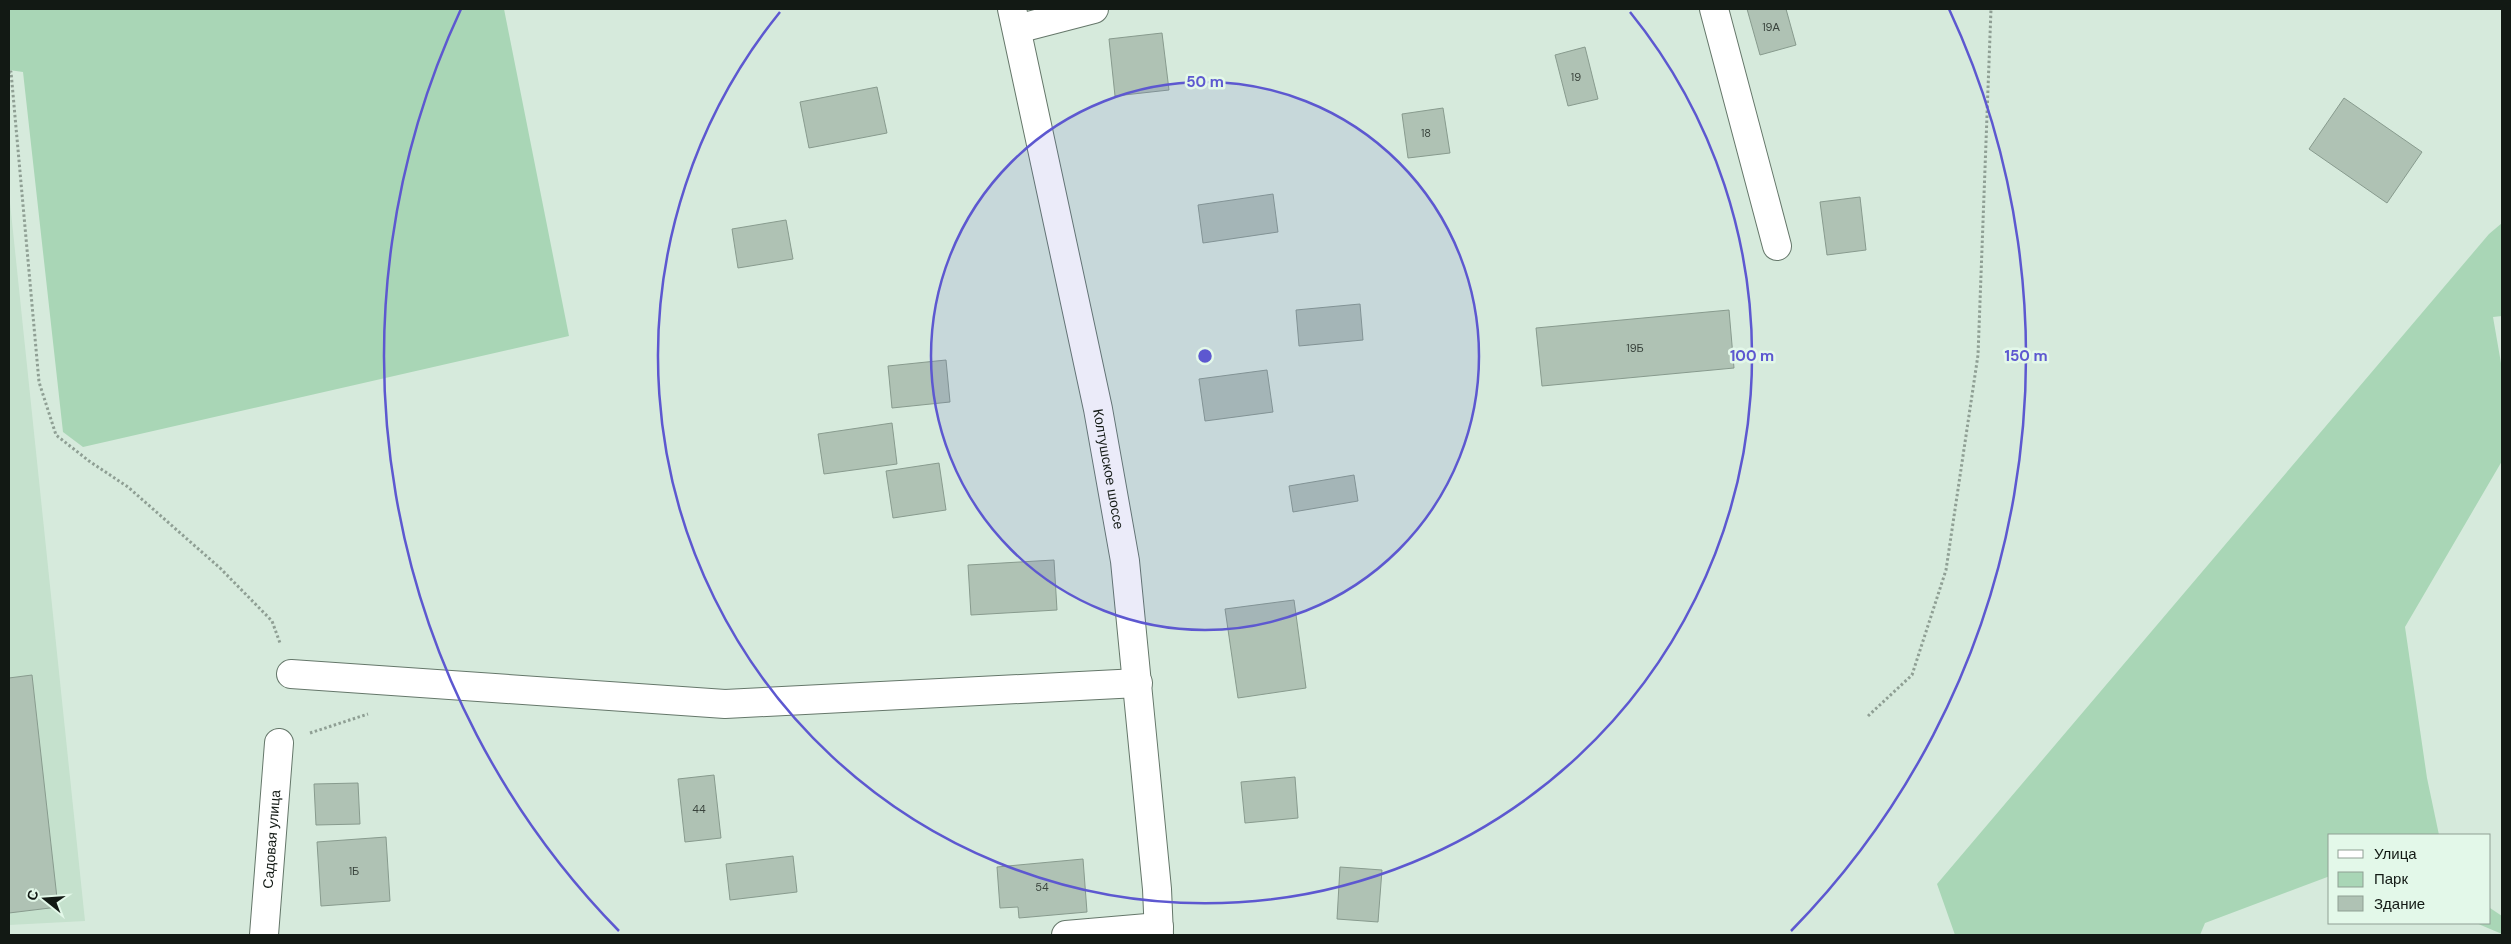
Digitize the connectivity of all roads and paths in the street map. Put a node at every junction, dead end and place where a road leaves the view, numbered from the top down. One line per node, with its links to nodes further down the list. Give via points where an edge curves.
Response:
1 (1094, 9): 4 (main road)
2 (1714, 9): 6 (main road)
3 (1991, 9): 10 (path, via 1978,355 1946,570 1912,674)
4 (1015, 19): 9 (main road, Колтушское шоссе, via 1098,409 1125,561)
5 (9, 72): 7 (path, via 40,382 56,435 128,487 220,568 272,621)
6 (1777, 246)
7 (291, 674): 8 (main road)
8 (392, 680): 9 (main road, via 725,704); 11 (path, via 380,710)
9 (1138, 683): 12 (main road, Колтушское шоссе, via 1158,889)
10 (1868, 716)
11 (279, 743): 13 (main road, Садовая улица)
12 (1159, 931): 14 (main road)
13 (264, 935)
14 (1066, 935)

